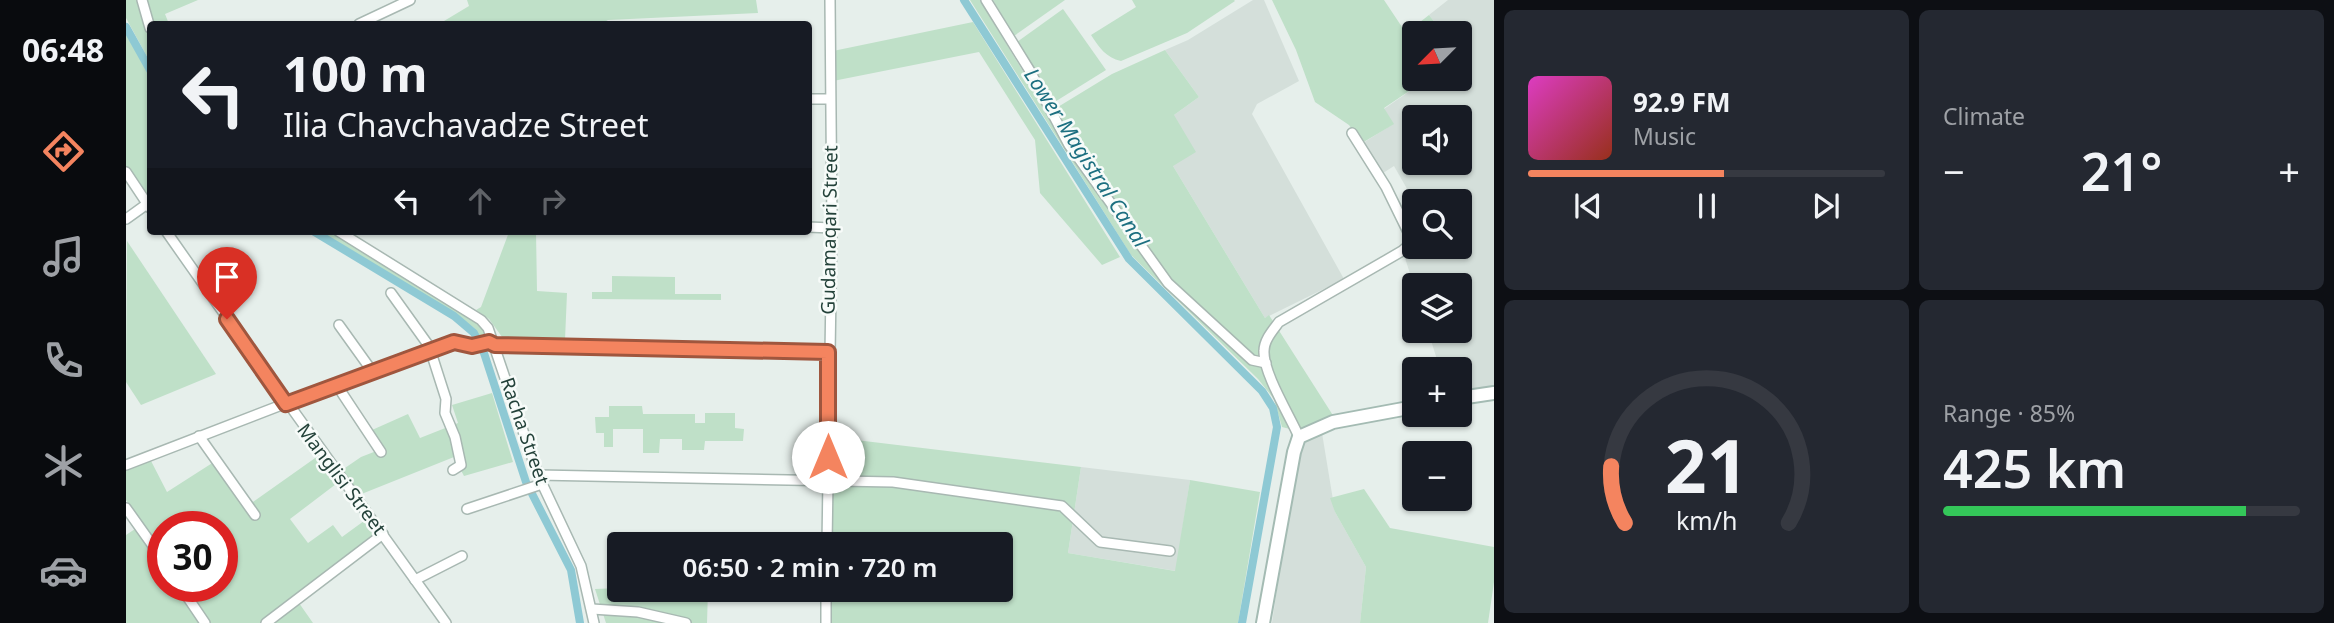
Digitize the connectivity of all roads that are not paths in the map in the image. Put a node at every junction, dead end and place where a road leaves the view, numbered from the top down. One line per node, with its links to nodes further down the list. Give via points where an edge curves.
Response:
1 (142, 0): 5 (street)
2 (410, 0): 6 (street)
3 (830, 0): 8 (street, Gudamaqari Street)
4 (986, 0): 23 (street, via 1069,145 1168,282 1252,360)
5 (148, 21)
6 (365, 21)
7 (812, 99): 8 (street)
8 (830, 99): 15 (street, Gudamaqari Street)
9 (1352, 133): 23 (street, via 1386,187 1410,236 1409,244 1279,322 1264,349)
10 (126, 172): 11 (street)
11 (147, 203)
12 (147, 207): 13 (street)
13 (126, 219)
14 (812, 227): 15 (street)
15 (832, 228): 22 (street, Gudamaqari Street)
16 (169, 235): 28 (street, Manglisi Street)
17 (344, 235): 20 (street, Racha Street, via 481,320)
18 (391, 293): 21 (street)
19 (339, 325): 24 (street)
20 (492, 344): 21 (street, via 454,342); 22 (street); 36 (street, Racha Street)
21 (431, 351): 24 (street); 34 (street, via 461,465)
22 (828, 352): 35 (street, Gudamaqari Street)
23 (1266, 363): 31 (street)
24 (372, 371): 25 (street)
25 (336, 384): 28 (street); 32 (street)
26 (1494, 393): 27 (street)
27 (1472, 396)
28 (286, 404): 30 (street); 41 (street, Manglisi Street)
29 (1402, 409): 31 (street, via 1334,422)
30 (199, 436): 33 (street); 39 (street)
31 (1299, 437): 55 (street)
32 (381, 452)
33 (126, 466)
34 (453, 470)
35 (828, 479): 36 (street); 40 (street, Gudamaqari Street); 43 (street, via 893,482 1062,506 1100,542)
36 (537, 482): 38 (street); 48 (street, Racha Street, via 581,566)
37 (126, 508): 42 (street)
38 (467, 509)
39 (255, 515)
40 (827, 532)
41 (383, 534): 45 (street, Manglisi Street); 50 (street)
42 (147, 538)
43 (1170, 551)
44 (462, 556): 45 (street)
45 (415, 580): 51 (street, Manglisi Street)
46 (191, 602): 49 (street)
47 (826, 602): 54 (street)
48 (592, 609): 52 (street, Racha Street); 53 (street, via 638,612)
49 (205, 623)
50 (266, 623)
51 (446, 623)
52 (594, 623)
53 (686, 623)
54 (825, 623)
55 (1263, 623)

